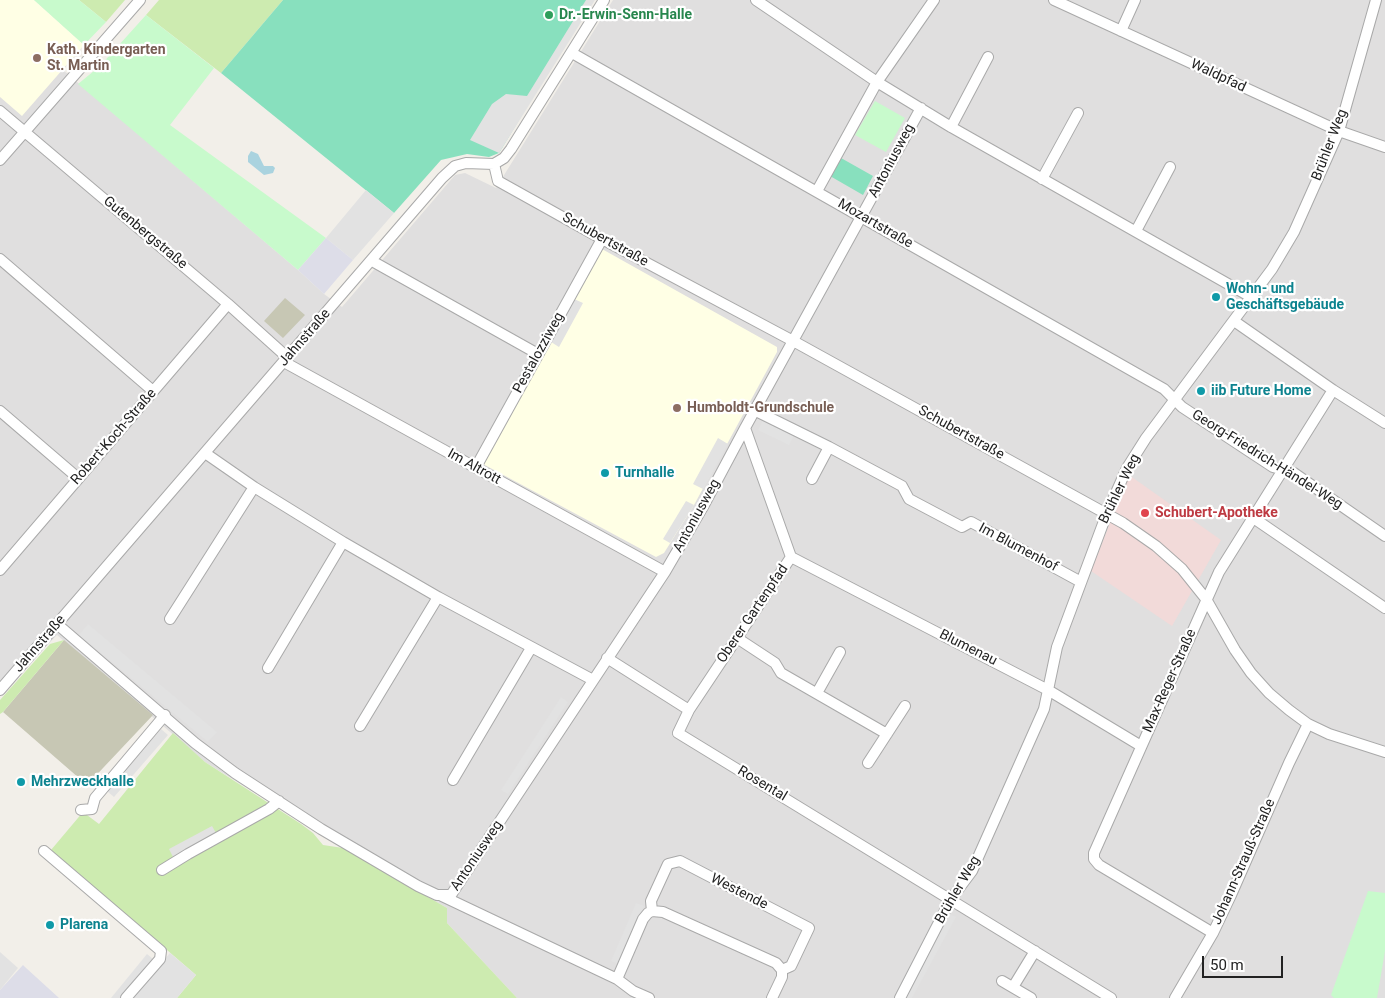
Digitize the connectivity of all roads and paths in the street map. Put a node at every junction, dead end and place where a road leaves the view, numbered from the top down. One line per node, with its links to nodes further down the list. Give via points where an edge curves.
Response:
1 (140, 0): 16 (street)
2 (604, 0): 9 (street)
3 (756, 0): 11 (street)
4 (934, 0): 11 (street)
5 (1054, 0): 8 (street, Waldpfad)
6 (1135, 0): 8 (street)
7 (1376, 0): 17 (street, Brühler Weg)
8 (1121, 31): 17 (street, Waldpfad)
9 (572, 53): 20 (street, via 511,149); 23 (street, Mozartstraße)
10 (988, 57): 15 (street)
11 (877, 82): 12 (street); 23 (street)
12 (921, 108): 15 (street); 24 (street, Antoniusweg)
13 (0, 111): 16 (street, Gutenbergstraße)
14 (1078, 113): 22 (street)
15 (951, 127): 22 (street)
16 (24, 132): 19 (street); 30 (street, Gutenbergstraße)
17 (1339, 132): 18 (street, Waldpfad); 29 (street, Brühler Weg, via 1290,240)
18 (1385, 147)
19 (0, 160)
20 (494, 164): 26 (street, Schubertstraße, via 498,181); 28 (street, Jahnstraße, via 455,166)
21 (1170, 167): 25 (street)
22 (1042, 179): 25 (street)
23 (817, 191): 24 (street, Mozartstraße)
24 (862, 216): 32 (street, Antoniusweg); 37 (street, Mozartstraße, via 1164,389)
25 (1136, 232): 29 (street)
26 (602, 239): 32 (street, Schubertstraße); 33 (street, Pestalozziweg)
27 (0, 260): 36 (street)
28 (372, 260): 33 (street); 34 (street, Jahnstraße)
29 (1251, 297): 31 (street, Brühler Weg)
30 (228, 304): 34 (street, Gutenbergstraße); 36 (street, Robert-Koch-Straße)
31 (1234, 321): 35 (street); 37 (street, Brühler Weg)
32 (792, 340): 38 (street, Antoniusweg); 49 (street, Schubertstraße)
33 (538, 354): 44 (street, Pestalozziweg)
34 (286, 360): 43 (street, Jahnstraße); 44 (street, Im Altrott)
35 (1333, 390): 40 (street); 45 (street, Max-Reger-Straße)
36 (153, 391): 46 (street, Robert-Koch-Straße)
37 (1175, 399): 45 (street, Georg-Friedrich-Händel-Weg, via 1182,407 1273,467); 49 (street, Brühler Weg, via 1127,468)
38 (754, 410): 41 (street, Antoniusweg); 42 (street, Im Blumenhof)
39 (0, 411): 46 (street)
40 (1385, 423)
41 (745, 428): 53 (street, Oberer Gartenpfad); 55 (street, Antoniusweg)
42 (829, 447): 47 (street); 56 (street, Im Blumenhof, via 902,486 909,500 962,527 971,522)
43 (205, 453): 48 (street); 61 (street, Jahnstraße)
44 (476, 467): 55 (street, Im Altrott)
45 (1283, 470): 50 (street, Max-Reger-Straße); 51 (street, Georg-Friedrich-Händel-Weg, via 1294,473)
46 (78, 478): 54 (street, Robert-Koch-Straße)
47 (812, 480)
48 (254, 487): 52 (street); 60 (street)
49 (1107, 513): 56 (street, Brühler Weg); 58 (street, Schubertstraße, via 1156,546 1182,569)
50 (1252, 518): 58 (street, Max-Reger-Straße, via 1218,572); 59 (street)
51 (1385, 536)
52 (343, 542): 57 (street); 66 (street)
53 (791, 557): 62 (street, Oberer Gartenpfad); 69 (street, Blumenau)
54 (1, 565)
55 (665, 572): 65 (street, Antoniusweg)
56 (1081, 582): 69 (street, Brühler Weg, via 1057,647)
57 (438, 597): 63 (street); 75 (street)
58 (1206, 599): 74 (street, Schubertstraße, via 1251,673 1269,693); 77 (street, Max-Reger-Straße)
59 (1385, 608)
60 (170, 619)
61 (57, 624): 68 (street, Jahnstraße); 73 (street)
62 (738, 638): 70 (street, via 774,663 781,673); 72 (street, Oberer Gartenpfad)
63 (531, 648): 67 (street); 80 (street)
64 (840, 652): 70 (street)
65 (607, 658): 67 (street, Antoniusweg); 72 (street)
66 (268, 668)
67 (593, 680): 85 (street, Antoniusweg, via 458,886 451,895)
68 (0, 690)
69 (1048, 690): 77 (street, Blumenau); 86 (street, Brühler Weg, via 1044,709 972,871)
70 (817, 694): 76 (street)
71 (904, 706): 76 (street)
72 (689, 710): 86 (street, Rosental, via 678,733)
73 (165, 715): 81 (street, via 235,773); 82 (street, via 95,798 92,809)
74 (1308, 724): 78 (street, Schubertstraße); 88 (street, Johann-Strauß-Straße)
75 (360, 726)
76 (887, 734): 79 (street)
77 (1141, 746): 88 (street, Max-Reger-Straße, via 1094,859)
78 (1385, 752)
79 (868, 763)
80 (453, 780)
81 (279, 801): 84 (street, via 269,810); 85 (street, via 321,829)
82 (80, 810)
83 (44, 851): 94 (street, via 161,951 160,958)
84 (162, 870)
85 (439, 896): 91 (street)
86 (951, 899): 89 (street); 97 (street, Brühler Weg)
87 (652, 911): 90 (street, via 663,912 776,963); 90 (street, Westende, via 651,902 668,864 680,861 808,928 791,966); 91 (street, Westende, via 643,919)
88 (1212, 933): 100 (street, Johann-Strauß-Straße)
89 (1035, 951): 93 (street); 99 (street)
90 (782, 970): 96 (street, Westende)
91 (617, 979): 95 (street)
92 (1002, 981): 93 (street)
93 (1013, 987): 98 (street)
94 (126, 998)
95 (650, 998)
96 (772, 998)
97 (900, 998)
98 (1031, 998)
99 (1111, 998)
100 (1175, 998)

